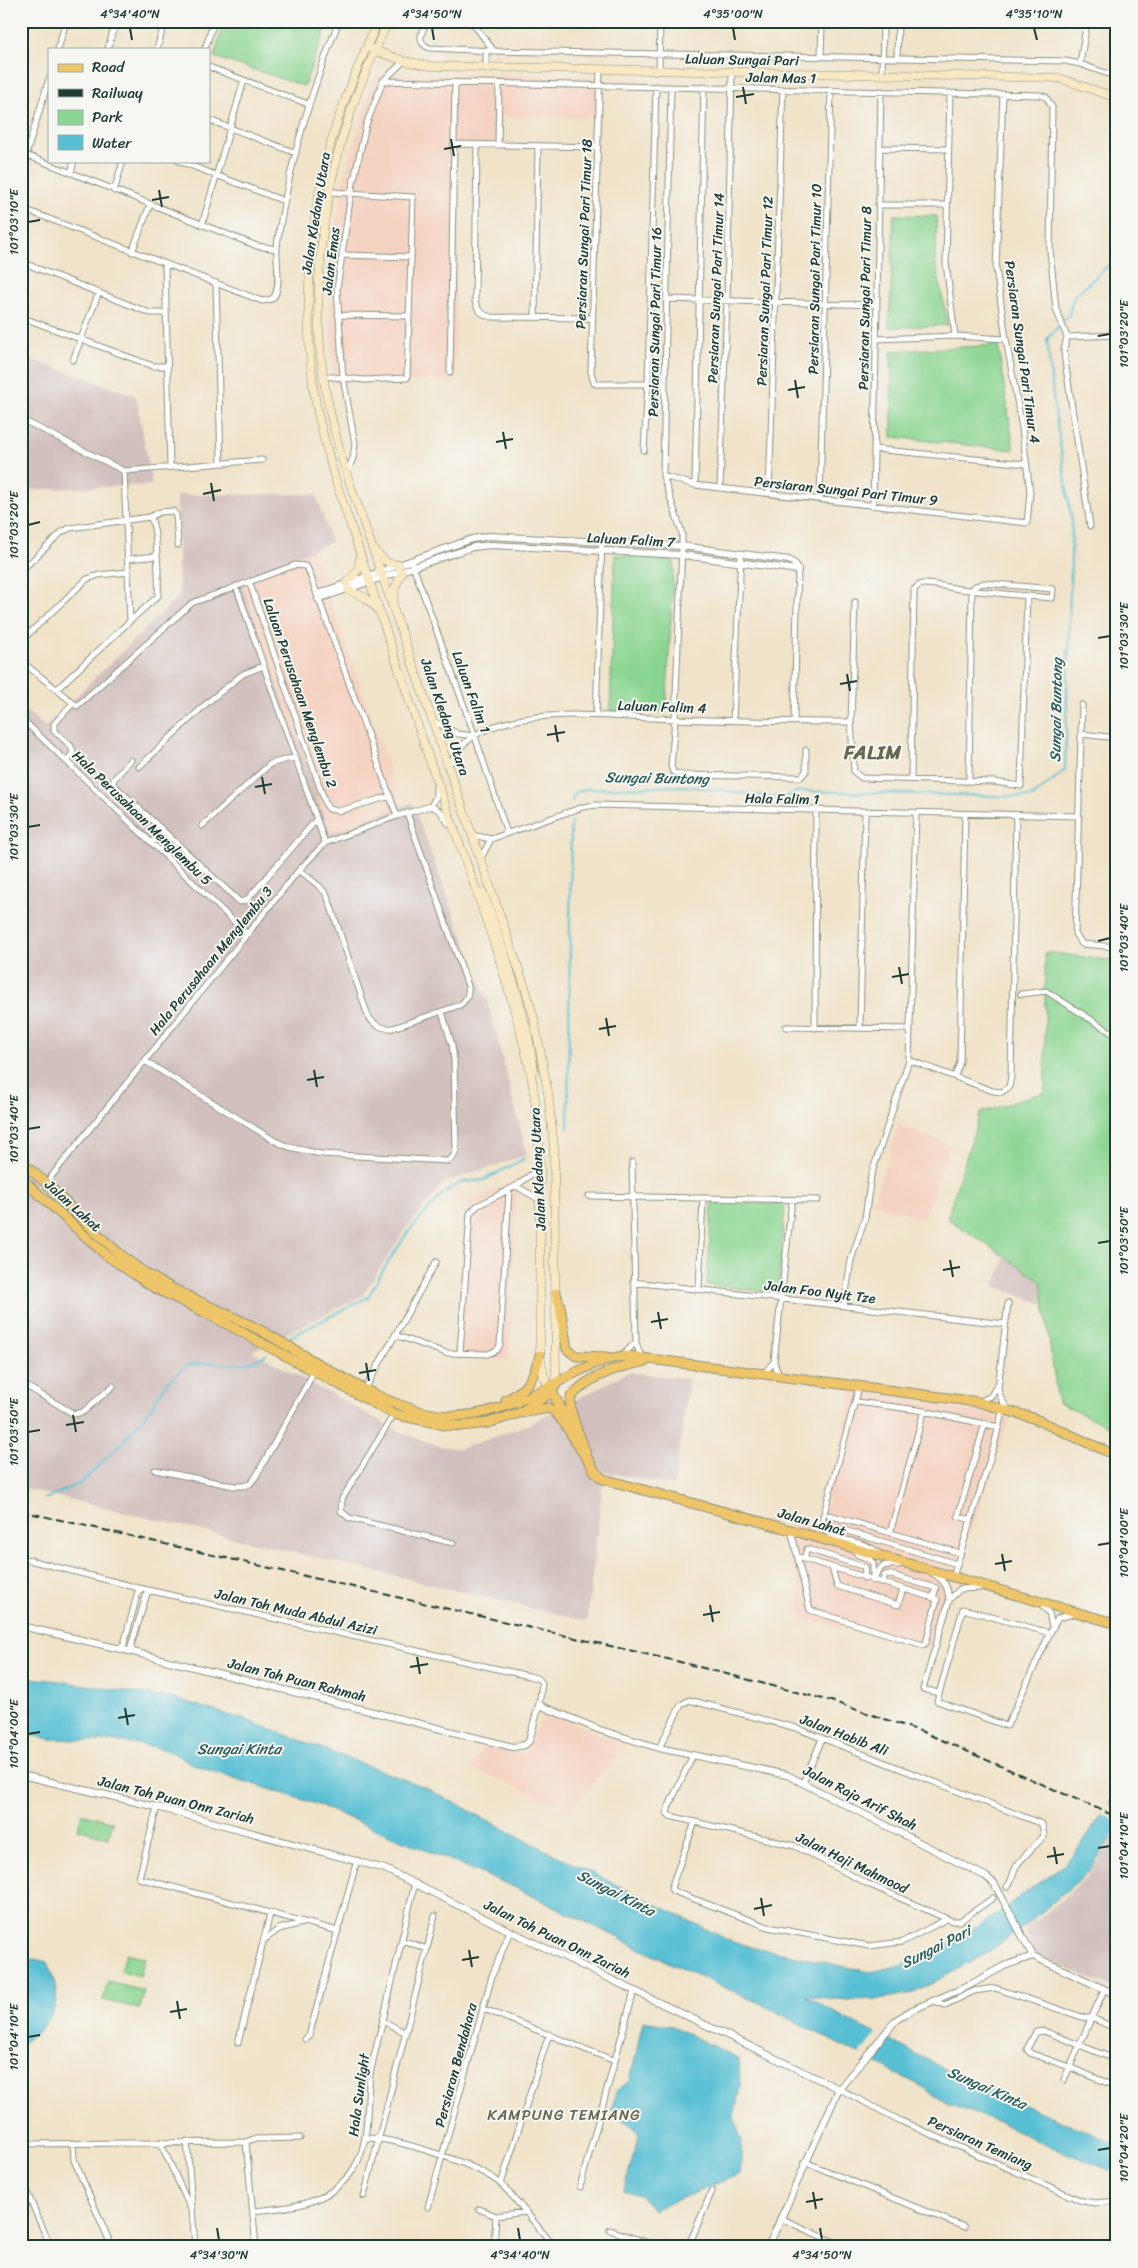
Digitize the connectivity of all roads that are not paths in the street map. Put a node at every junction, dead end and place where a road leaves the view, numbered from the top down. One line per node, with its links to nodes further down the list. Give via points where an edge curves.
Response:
1 (66, 21): 15 (street)
2 (116, 21): 16 (street)
3 (165, 21): 17 (street)
4 (214, 21): 18 (street)
5 (339, 21): 52 (street, Jalan Kledang Utara)
6 (378, 21): 19 (main road, Jalan Kledang Utara)
7 (388, 21): 22 (main road, Jalan Kledang Utara)
8 (427, 21): 20 (street, via 421,35 424,46)
9 (471, 21): 21 (street)
10 (660, 21): 23 (street)
11 (822, 21): 24 (street)
12 (883, 21): 26 (street)
13 (898, 21): 25 (street)
14 (1086, 21): 28 (street)
15 (58, 48)
16 (108, 48)
17 (158, 48)
18 (205, 48)
19 (366, 48): 22 (main road, Laluan Sungai Pari); 136 (main road, Jalan Kledang Utara, via 328,153 310,262 308,319 312,377 323,435 334,479)
20 (486, 50): 21 (street); 30 (street)
21 (494, 50): 23 (street)
22 (375, 51): 27 (main road, Laluan Sungai Pari); 70 (main road, Jalan Kledang Utara, via 354,102)
23 (659, 54): 24 (street); 32 (street)
24 (821, 57): 26 (street)
25 (897, 58): 26 (street); 28 (street, via 1066,61)
26 (882, 59): 34 (street)
27 (404, 61): 30 (main road, Laluan Sungai Pari, via 430,66); 37 (street, Jalan Emas)
28 (1080, 64): 35 (street)
29 (210, 67): 36 (street)
30 (486, 67): 31 (main road, Laluan Sungai Pari)
31 (600, 69): 32 (main road, Laluan Sungai Pari); 41 (street, Persiaran Sungai Pari Timur 18)
32 (659, 71): 33 (main road, Laluan Sungai Pari)
33 (732, 72): 34 (main road, Laluan Sungai Pari); 45 (street, Persiaran Sungai Pari Timur 14)
34 (882, 75): 51 (main road, Laluan Sungai Pari, via 1060,78)
35 (1117, 77)
36 (244, 80): 52 (street); 54 (street)
37 (383, 81): 39 (street, Jalan Mas 1); 71 (street, Jalan Emas, via 366,125)
38 (48, 82): 63 (street)
39 (455, 82): 40 (street, Jalan Mas 1); 55 (street)
40 (499, 83): 41 (street, Jalan Mas 1); 57 (street)
41 (599, 85): 42 (street, Jalan Mas 1); 59 (street, Persiaran Sungai Pari Timur 18)
42 (656, 86): 43 (street, Jalan Mas 1); 109 (street, Persiaran Sungai Pari Timur 16)
43 (671, 87): 44 (street, Jalan Mas 1); 86 (street, Persiaran Sungai Pari Timur 16)
44 (704, 88): 45 (street, Jalan Mas 1); 87 (street)
45 (732, 88): 46 (street, Jalan Mas 1); 88 (street, Persiaran Sungai Pari Timur 14)
46 (782, 89): 47 (street, Jalan Mas 1); 89 (street, Persiaran Sungai Pari Timur 12)
47 (831, 90): 48 (street, Jalan Mas 1); 90 (street, Persiaran Sungai Pari Timur 10)
48 (881, 91): 49 (street, Jalan Mas 1); 60 (street, Persiaran Sungai Pari Timur 8)
49 (950, 93): 50 (street, Jalan Mas 1); 61 (street)
50 (1003, 94): 100 (street, Jalan Mas 1, via 1040,95 1050,101 1052,107 1050,250 1056,309); 103 (street, Persiaran Sungai Pari Timur 4, via 996,268)
51 (1117, 98)
52 (308, 104): 62 (street, Jalan Kledang Utara)
53 (210, 120): 54 (street)
54 (230, 128): 62 (street); 68 (street)
55 (455, 144): 56 (street); 106 (street)
56 (477, 145): 57 (street); 96 (street, via 477,309 491,317)
57 (498, 145): 58 (street)
58 (538, 146): 59 (street); 96 (street)
59 (598, 147): 97 (street, Persiaran Sungai Pari Timur 18)
60 (880, 148): 61 (street); 74 (street, Persiaran Sungai Pari Timur 8)
61 (948, 149): 75 (street)
62 (296, 153): 72 (street, Jalan Kledang Utara)
63 (24, 154): 67 (street)
64 (74, 162): 67 (street)
65 (123, 162): 69 (street)
66 (194, 164): 68 (street)
67 (71, 173): 69 (street)
68 (216, 176): 72 (street); 77 (street)
69 (114, 191): 73 (street)
70 (330, 192): 71 (street); 107 (main road, Jalan Kledang Utara, via 319,266 318,319)
71 (351, 193): 80 (street, Jalan Emas); 81 (street, via 413,197)
72 (284, 201): 78 (street, Jalan Kledang Utara)
73 (150, 205): 77 (street); 79 (street)
74 (878, 205): 75 (street); 91 (street, Persiaran Sungai Pari Timur 8)
75 (946, 205): 99 (street, via 946,263)
76 (21, 208): 79 (street)
77 (202, 225): 78 (street, via 257,246)
78 (277, 249): 84 (street, Jalan Kledang Utara, via 277,287 275,296 270,300 262,301)
79 (132, 252): 83 (street)
80 (342, 255): 81 (street); 93 (street, Jalan Emas, via 337,289)
81 (411, 257): 94 (street)
82 (21, 262): 85 (street)
83 (165, 264): 84 (street); 92 (street)
84 (216, 283): 115 (street)
85 (99, 292): 92 (street, via 150,313); 101 (street)
86 (666, 299): 87 (street); 110 (street, Persiaran Sungai Pari Timur 16)
87 (698, 301): 88 (street); 121 (street)
88 (727, 301): 89 (street); 122 (street, Persiaran Sungai Pari Timur 14)
89 (775, 302): 90 (street); 123 (street, Persiaran Sungai Pari Timur 12)
90 (825, 304): 91 (street); 124 (street, Persiaran Sungai Pari Timur 10)
91 (876, 305): 102 (street, Persiaran Sungai Pari Timur 8)
92 (166, 313): 105 (street)
93 (338, 315): 94 (street); 108 (street, Jalan Emas)
94 (408, 316): 108 (street, via 407,378 365,380)
95 (21, 317): 101 (street)
96 (535, 317): 97 (street)
97 (592, 318): 109 (street, Persiaran Sungai Pari Timur 18, via 591,372 594,382)
98 (1117, 335): 100 (street)
99 (955, 336): 102 (street); 103 (street)
100 (1067, 337): 129 (street, via 1065,361)
101 (81, 339): 104 (street); 105 (street, via 152,366)
102 (876, 339): 112 (street, Persiaran Sungai Pari Timur 8)
103 (1006, 339): 116 (street, Persiaran Sungai Pari Timur 4)
104 (73, 360)
105 (167, 366): 117 (street)
106 (450, 372)
107 (323, 376): 108 (street); 119 (main road, Jalan Kledang Utara)
108 (344, 377): 119 (street, Jalan Emas, via 355,444)
109 (648, 383): 110 (street); 113 (street, Persiaran Sungai Pari Timur 16)
110 (666, 384): 120 (street, Persiaran Sungai Pari Timur 16)
111 (21, 419): 118 (street)
112 (874, 449): 116 (street); 125 (street, Persiaran Sungai Pari Timur 8)
113 (644, 450)
114 (262, 460): 115 (street)
115 (221, 463): 117 (street)
116 (1026, 464): 128 (street, Persiaran Sungai Pari Timur 4, via 1030,492)
117 (170, 467): 118 (street)
118 (124, 471): 127 (street)
119 (347, 475): 132 (main road, Jalan Kledang Utara)
120 (663, 476): 121 (street, Persiaran Sungai Pari Timur 9); 133 (street, Persiaran Sungai Pari Timur 16, via 682,534)
121 (695, 484): 122 (street, Persiaran Sungai Pari Timur 9)
122 (720, 488): 123 (street, Persiaran Sungai Pari Timur 9)
123 (769, 493): 124 (street, Persiaran Sungai Pari Timur 9)
124 (820, 499): 125 (street, Persiaran Sungai Pari Timur 9)
125 (873, 505): 128 (street, Persiaran Sungai Pari Timur 9)
126 (150, 517): 127 (street); 131 (street, via 160,512 175,512); 138 (street)
127 (126, 520): 139 (street); 145 (street, via 70,528)
128 (1027, 523)
129 (1090, 526)
130 (602, 541): 133 (street); 134 (street); 140 (street, via 489,536)
131 (178, 545)
132 (371, 546): 143 (main road, via 384,560); 147 (main road, Jalan Kledang Utara)
133 (682, 546): 135 (street); 137 (street, Persiaran Sungai Pari Timur 16)
134 (601, 550): 137 (street, Laluan Falim 7); 142 (street, Laluan Falim 7, via 491,545 473,547); 165 (street)
135 (741, 554): 141 (street); 144 (street, via 789,560)
136 (361, 555): 148 (main road, Jalan Kledang Utara); 151 (main road, via 358,570)
137 (682, 555): 141 (street, Laluan Falim 7); 167 (street, Persiaran Sungai Pari Timur 16)
138 (156, 556): 139 (street); 158 (street, via 158,596)
139 (127, 559): 146 (street)
140 (411, 561): 142 (street, Laluan Falim 1); 143 (street)
141 (740, 562): 144 (street, Laluan Falim 7); 169 (street)
142 (414, 568): 143 (street, Laluan Falim 7); 173 (street, Laluan Falim 1)
143 (400, 569): 147 (street, Laluan Falim 7); 156 (main road)
144 (798, 570): 170 (street)
145 (21, 571)
146 (128, 572): 158 (street); 159 (street, via 88,579)
147 (381, 575): 148 (street, Laluan Falim 7); 156 (main road, Jalan Kledang Utara)
148 (369, 579): 151 (street, Laluan Falim 7); 157 (main road, Jalan Kledang Utara)
149 (249, 581): 150 (street); 153 (street, via 295,565 305,566); 184 (street, Laluan Perusahaan Menglembu 2, via 326,805 339,811)
150 (236, 586): 161 (street); 163 (street, via 192,603 87,698 77,706)
151 (347, 587): 153 (street, Laluan Falim 7); 157 (main road)
152 (972, 590): 154 (street); 154 (street, via 984,583 1053,589 1052,598); 182 (street, via 923,584 913,595); 183 (street)
153 (318, 596): 184 (street)
154 (1027, 596): 183 (street, via 1021,786)
155 (855, 602): 171 (street)
156 (393, 609): 168 (main road, Jalan Kledang Utara)
157 (380, 611): 181 (main road, Jalan Kledang Utara)
158 (130, 621): 162 (street)
159 (21, 641)
160 (21, 661): 162 (street)
161 (264, 666): 176 (street); 179 (street, via 242,674)
162 (57, 689): 163 (street)
163 (73, 703): 178 (street, via 54,724 54,731 73,752)
164 (1082, 705): 172 (street)
165 (596, 716): 167 (street, Laluan Falim 4); 173 (street, Laluan Falim 4, via 529,718 508,722)
166 (21, 718): 178 (street, Hala Perusahaan Menglembu 5)
167 (675, 719): 169 (street, Laluan Falim 4); 175 (street, Persiaran Sungai Pari Timur 16, via 671,766 677,775 801,777 806,771)
168 (432, 720): 173 (street, via 458,734); 180 (main road, Jalan Kledang Utara)
169 (733, 720): 170 (street, Laluan Falim 4)
170 (794, 722): 171 (street, Laluan Falim 4)
171 (851, 722): 182 (street, via 854,772 862,778)
172 (1081, 734): 174 (street); 194 (street)
173 (475, 736): 180 (street, Laluan Falim 4, via 462,744); 198 (street, Laluan Falim 1)
174 (1117, 738)
175 (806, 750)
176 (295, 757): 195 (street); 196 (street, via 270,764)
177 (131, 760): 197 (street, via 113,784)
178 (67, 762): 202 (street, Hala Perusahaan Menglembu 5)
179 (140, 768)
180 (448, 768): 199 (main road, Jalan Kledang Utara)
181 (436, 777): 185 (main road, Jalan Kledang Utara); 186 (street, via 436,797)
182 (911, 779): 183 (street)
183 (969, 781)
184 (390, 796): 193 (street)
185 (445, 801): 200 (main road, Jalan Kledang Utara); 218 (main road, via 464,839 518,989 536,1085)
186 (431, 806): 189 (street, Hala Perusahaan Menglembu 3); 200 (street, via 440,811)
187 (816, 811): 188 (street, Hala Falim 1); 198 (street, Hala Falim 1, via 596,805); 211 (street)
188 (865, 812): 190 (street, Hala Falim 1); 212 (street)
189 (407, 813): 193 (street, Hala Perusahaan Menglembu 3); 209 (street, via 468,986 466,1000)
190 (916, 813): 191 (street, Hala Falim 1); 213 (street)
191 (965, 814): 192 (street, Hala Falim 1); 217 (street, via 960,1062)
192 (1016, 815): 194 (street, Hala Falim 1); 217 (street, via 1009,1087 1002,1092 993,1091)
193 (397, 816): 203 (street, Hala Perusahaan Menglembu 3)
194 (1079, 816): 207 (street, via 1075,934 1082,944)
195 (316, 820): 197 (street, via 247,900 240,902); 203 (street)
196 (202, 826)
197 (164, 831): 202 (street)
198 (507, 833): 201 (street, Hala Falim 1)
199 (471, 835): 201 (street); 204 (main road, Jalan Kledang Utara)
200 (458, 837): 218 (main road, Jalan Kledang Utara, via 510,993 530,1072)
201 (491, 839): 204 (street)
202 (152, 843): 206 (street, Hala Perusahaan Menglembu 5)
203 (325, 843): 205 (street, Hala Perusahaan Menglembu 3)
204 (480, 860): 236 (main road, Jalan Kledang Utara, via 525,987 548,1093 554,1147)
205 (299, 870): 206 (street, Hala Perusahaan Menglembu 3); 209 (street, via 327,895 368,1016 374,1025 393,1028)
206 (247, 934): 216 (street, Hala Perusahaan Menglembu 3)
207 (1117, 946)
208 (1021, 994): 214 (street, via 1040,991 1052,994)
209 (442, 1012): 216 (street, via 454,1060 456,1150 447,1162 321,1154 289,1148)
210 (786, 1027): 211 (street)
211 (815, 1028): 212 (street)
212 (860, 1028): 213 (street)
213 (910, 1029): 215 (street)
214 (1117, 1036)
215 (910, 1060): 217 (street); 239 (street, via 871,1176 865,1218 851,1260)
216 (145, 1061): 224 (street, Hala Perusahaan Menglembu 3)
217 (955, 1076)
218 (534, 1102): 222 (main road, Jalan Kledang Utara)
219 (21, 1162): 224 (main road)
220 (632, 1162): 228 (street)
221 (21, 1166): 224 (main road, via 37,1180)
222 (540, 1168): 225 (street); 230 (main road, Jalan Kledang Utara)
223 (21, 1178): 250 (main road, Jalan Lahat, via 106,1255 153,1287)
224 (46, 1183): 258 (main road, via 94,1231 142,1270 255,1327)
225 (516, 1186): 226 (street); 230 (street)
226 (509, 1190): 244 (street, via 470,1213); 244 (street, via 500,1345 493,1353)
227 (589, 1196): 228 (street)
228 (632, 1197): 229 (street); 234 (street)
229 (703, 1198): 231 (street); 235 (street)
230 (540, 1200): 245 (main road, Jalan Kledang Utara)
231 (792, 1200): 232 (street); 237 (street)
232 (818, 1200)
233 (436, 1262): 242 (street)
234 (633, 1282): 235 (street, Jalan Foo Nyit Tze); 243 (street)
235 (699, 1288): 237 (street, Jalan Foo Nyit Tze)
236 (556, 1293): 240 (main road, Jalan Kledang Utara); 246 (main road, via 565,1344 571,1354)
237 (781, 1299): 239 (street, Jalan Foo Nyit Tze); 249 (street)
238 (1008, 1303): 241 (street)
239 (844, 1306): 241 (street, Jalan Foo Nyit Tze)
240 (556, 1318): 245 (main road, via 551,1358); 256 (main road, Jalan Kledang Utara)
241 (1005, 1324): 253 (street)
242 (395, 1335): 244 (street, via 446,1353); 258 (street)
243 (636, 1342): 246 (street); 247 (street)
244 (460, 1352)
245 (540, 1355): 256 (main road, Jalan Kledang Utara, via 544,1376); 262 (main road, via 536,1371 526,1388)
246 (618, 1357): 247 (main road); 256 (main road, via 590,1366)
247 (645, 1358): 248 (main road)
248 (655, 1359): 251 (main road); 268 (main road, via 616,1369 573,1395 570,1408)
249 (774, 1362): 251 (street); 252 (street)
250 (314, 1372): 265 (main road, Jalan Lahat); 271 (street, via 250,1484 234,1486)
251 (763, 1374): 252 (main road)
252 (779, 1376): 257 (main road)
253 (998, 1382): 260 (street, via 992,1396); 261 (street)
254 (21, 1383): 255 (street, via 74,1414 83,1412)
255 (113, 1386)
256 (553, 1387): 262 (main road); 264 (main road); 268 (main road, Jalan Lahat)
257 (860, 1387): 259 (street); 260 (main road)
258 (365, 1389): 262 (main road, via 422,1411 459,1416)
259 (856, 1402): 263 (street); 272 (street)
260 (978, 1402): 261 (main road)
261 (1007, 1409): 267 (street); 269 (main road)
262 (488, 1410)
263 (924, 1411): 266 (street); 276 (street)
264 (519, 1413): 265 (main road, Jalan Lahat, via 488,1423 460,1426); 270 (main road, via 545,1408 554,1410)
265 (394, 1414): 277 (street, via 342,1499 341,1511 349,1518)
266 (985, 1424): 267 (street); 274 (street, via 958,1516)
267 (999, 1427): 274 (street)
268 (586, 1454): 270 (main road, Jalan Lahat)
269 (1117, 1456)
270 (591, 1464): 275 (main road, Jalan Lahat, via 603,1479)
271 (155, 1470)
272 (825, 1513): 273 (street); 281 (street, via 823,1526 828,1533 871,1546)
273 (831, 1516): 276 (street); 285 (street, via 831,1526)
274 (971, 1520): 279 (street)
275 (791, 1530): 278 (main road, Jalan Lahat); 280 (street)
276 (890, 1533): 279 (street)
277 (453, 1543)
278 (854, 1548): 281 (main road, Jalan Lahat); 290 (street, via 858,1555 873,1563)
279 (960, 1553): 285 (street)
280 (798, 1557): 283 (street); 296 (street, via 808,1607 833,1618 923,1645 938,1601)
281 (883, 1557): 284 (main road, Jalan Lahat)
282 (21, 1558): 293 (street, Jalan Toh Muda Abdul Azizi)
283 (804, 1559): 286 (street); 289 (street, via 807,1549 856,1564 865,1567)
284 (906, 1563): 287 (main road, Jalan Lahat); 290 (street, via 883,1566)
285 (957, 1564): 288 (street)
286 (832, 1568): 289 (street); 294 (street, via 837,1586 898,1605)
287 (926, 1569): 288 (main road, Jalan Lahat); 298 (street, via 944,1581 949,1590)
288 (953, 1577): 292 (main road, Jalan Lahat)
289 (864, 1578): 290 (street)
290 (873, 1580): 291 (street)
291 (882, 1583): 294 (street); 296 (street, via 888,1574 936,1588)
292 (988, 1587): 298 (street, via 960,1589); 299 (main road, Jalan Lahat)
293 (138, 1588): 295 (street, Jalan Toh Muda Abdul Azizi); 297 (street)
294 (903, 1589): 296 (street)
295 (148, 1590): 297 (street); 307 (street, Jalan Toh Muda Abdul Azizi, via 529,1676 539,1679 542,1684)
296 (933, 1598)
297 (140, 1600): 304 (street); 305 (street, via 131,1646)
298 (949, 1600): 306 (street, via 923,1690)
299 (1040, 1603): 300 (main road, Jalan Lahat); 303 (street, via 1049,1613)
300 (1076, 1613): 301 (main road, Jalan Lahat); 303 (street, via 1060,1617)
301 (1117, 1624)
302 (21, 1626): 304 (street, Jalan Toh Puan Rahmah)
303 (1051, 1630): 306 (street, via 963,1609); 306 (street, via 1007,1726 939,1702 936,1699)
304 (121, 1649): 305 (street, Jalan Toh Puan Rahmah)
305 (133, 1652): 307 (street, Jalan Toh Puan Rahmah, via 513,1747 529,1741)
306 (938, 1693)
307 (539, 1705): 309 (street, Jalan Raja Arif Shah, via 600,1730)
308 (822, 1739): 309 (street, Jalan Habib Ali, via 796,1728 689,1700 681,1705); 312 (street); 317 (street, Jalan Habib Ali, via 1042,1824 1044,1836 1017,1865)
309 (659, 1748): 310 (street, Jalan Raja Arif Shah)
310 (692, 1757): 312 (street, Jalan Raja Arif Shah, via 769,1770); 314 (street, Jalan Haji Mahmood, via 667,1813)
311 (21, 1775): 313 (street, Jalan Toh Puan Onn Zariah)
312 (803, 1783): 328 (street, Jalan Raja Arif Shah, via 985,1876 994,1883)
313 (157, 1807): 315 (street, Jalan Toh Puan Onn Zariah); 319 (street, via 139,1878)
314 (695, 1822): 321 (street, Jalan Haji Mahmood, via 795,1846); 321 (street, via 671,1888 702,1904 768,1926 869,1946 902,1942)
315 (357, 1860): 316 (street, Jalan Toh Puan Onn Zariah); 323 (street)
316 (415, 1883): 324 (street, Jalan Toh Puan Onn Zariah); 326 (street, Hala Sunlight)
317 (1007, 1886)
318 (993, 1898): 321 (street, via 960,1921)
319 (270, 1914): 322 (street); 325 (street)
320 (435, 1916): 327 (street)
321 (946, 1920)
322 (306, 1923): 323 (street); 325 (street, via 279,1929)
323 (338, 1931): 339 (street, via 309,2036)
324 (510, 1931): 330 (street, Jalan Toh Puan Onn Zariah); 333 (street, Persiaran Bendahara, via 492,1976)
325 (264, 1940): 340 (street)
326 (402, 1940): 327 (street); 335 (street, Hala Sunlight)
327 (427, 1949): 337 (street)
328 (1033, 1956): 329 (street); 332 (street, via 1004,1966)
329 (1104, 1990): 331 (street); 334 (street)
330 (634, 1991): 342 (street); 347 (street, Jalan Toh Puan Onn Zariah)
331 (1117, 1996)
332 (934, 2001): 334 (street, via 945,2005 974,1991 995,1988); 347 (street, via 912,2010 889,2027)
333 (484, 2009): 338 (street); 356 (street, Persiaran Bendahara)
334 (1092, 2018): 336 (street); 341 (street)
335 (383, 2021): 337 (street); 349 (street, Hala Sunlight, via 370,2075)
336 (1117, 2029)
337 (404, 2032): 350 (street)
338 (549, 2034): 342 (street); 359 (street)
339 (305, 2039)
340 (238, 2043)
341 (1079, 2045): 343 (street); 344 (street); 344 (street, via 1038,2031 1027,2049 1030,2053)
342 (615, 2060): 360 (street)
343 (1117, 2060)
344 (1070, 2067): 345 (street); 346 (street)
345 (1064, 2080)
346 (1117, 2087)
347 (839, 2089): 357 (street); 363 (street, Persiaran Temiang, via 901,2122 1082,2201)
348 (300, 2138): 353 (street)
349 (365, 2138): 350 (street); 366 (street, Hala Sunlight, via 361,2156 350,2173 320,2198 302,2206)
350 (380, 2138): 356 (street); 362 (street)
351 (187, 2141): 352 (street); 353 (street); 367 (street)
352 (160, 2142): 354 (street); 367 (street)
353 (246, 2142): 366 (street)
354 (73, 2143): 355 (street); 375 (street, via 74,2160)
355 (21, 2144)
356 (443, 2156): 359 (street); 364 (street, Persiaran Bendahara)
357 (805, 2162): 370 (street); 371 (street)
358 (21, 2179): 374 (street)
359 (501, 2184): 368 (street)
360 (580, 2187)
361 (712, 2190): 380 (street)
362 (364, 2196)
363 (1117, 2201)
364 (428, 2207)
365 (479, 2209): 369 (street)
366 (254, 2211): 377 (street)
367 (192, 2212): 376 (street)
368 (525, 2212): 369 (street); 373 (street)
369 (496, 2216): 378 (street)
370 (780, 2218): 381 (street); 382 (street)
371 (964, 2227)
372 (610, 2230): 379 (street)
373 (552, 2246)
374 (51, 2247)
375 (112, 2247)
376 (195, 2247)
377 (256, 2247)
378 (494, 2247)
379 (661, 2247)
380 (688, 2247)
381 (768, 2247)
382 (845, 2247)

